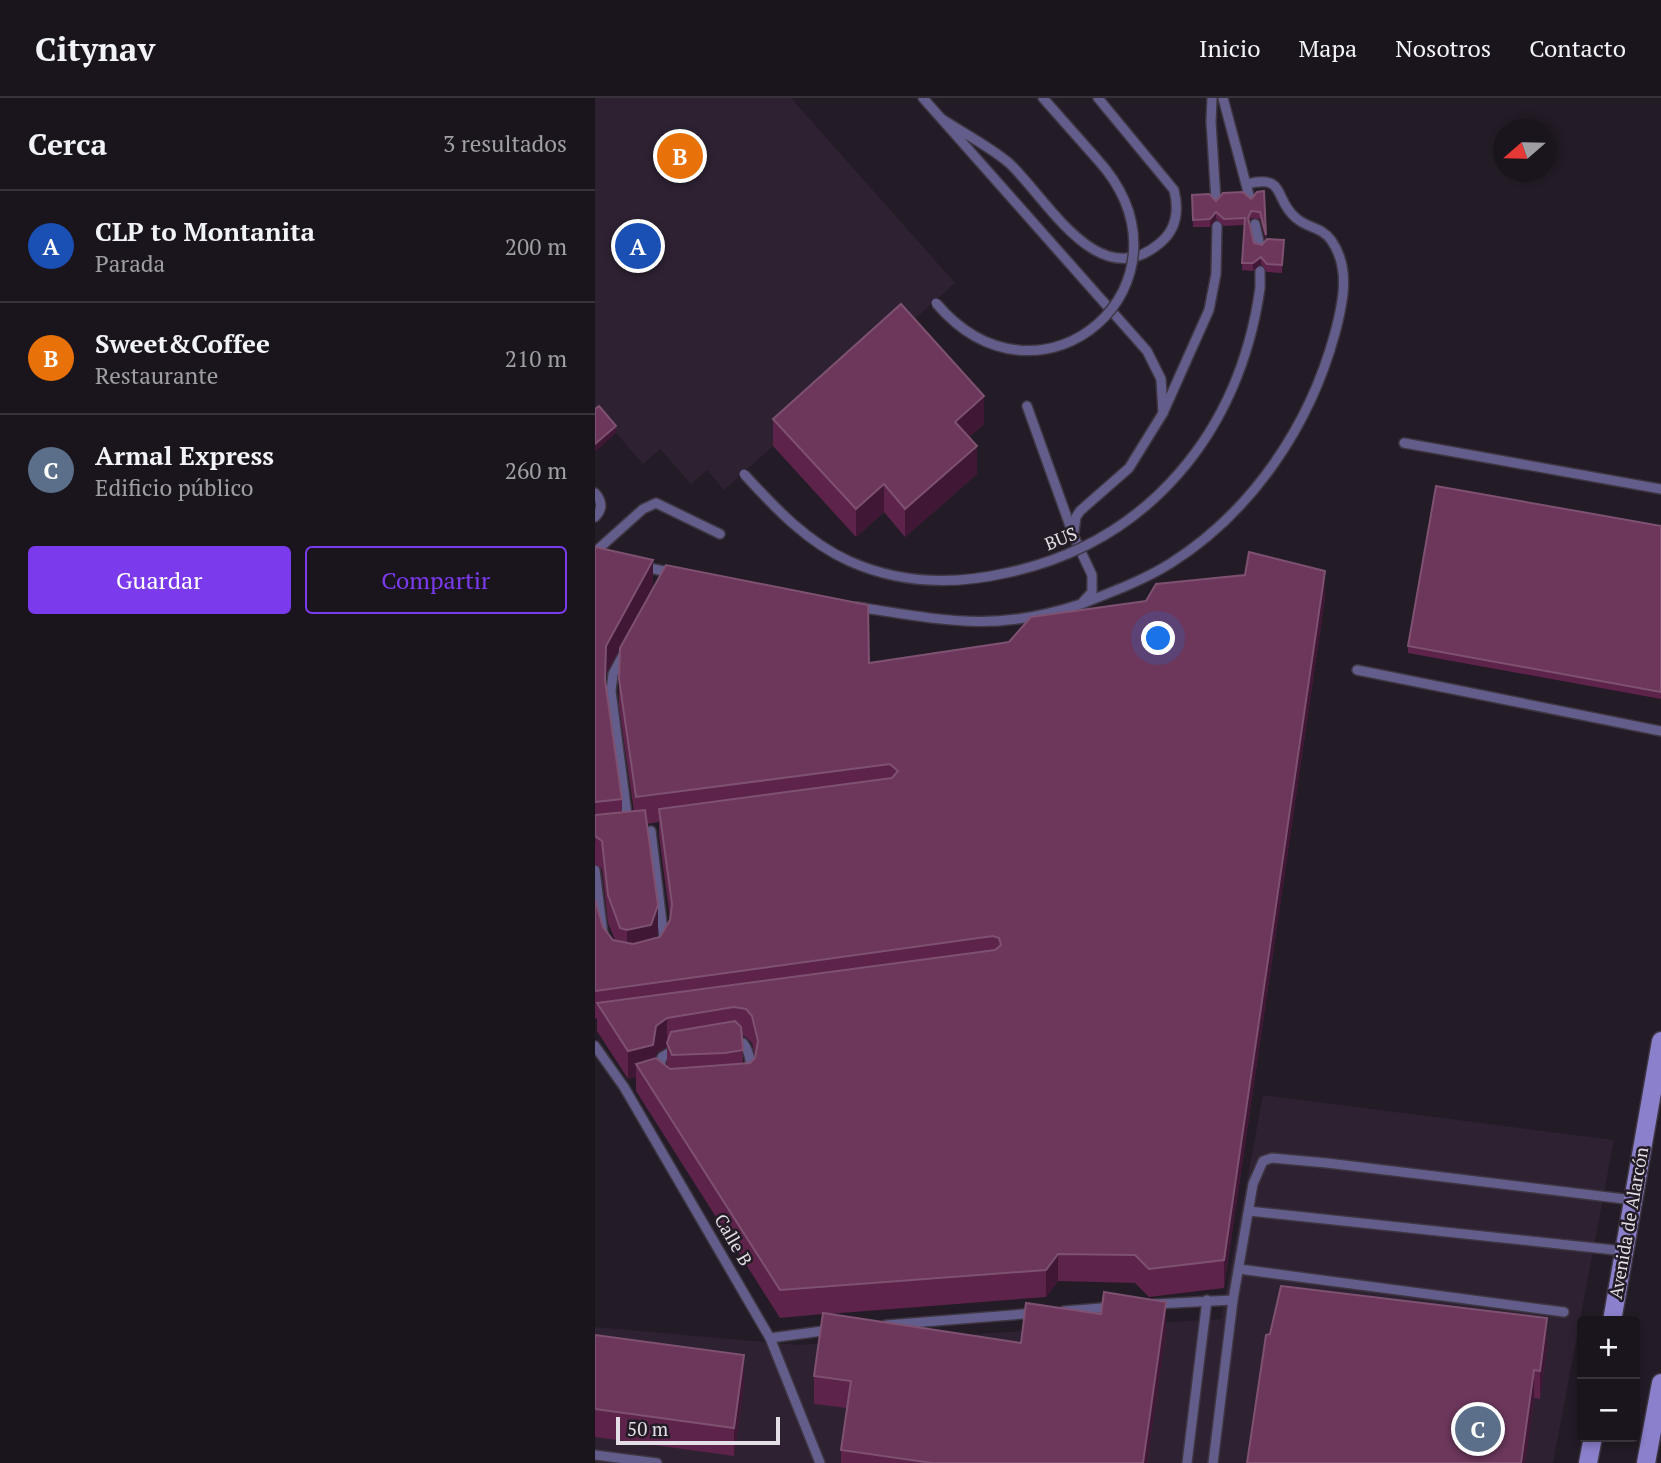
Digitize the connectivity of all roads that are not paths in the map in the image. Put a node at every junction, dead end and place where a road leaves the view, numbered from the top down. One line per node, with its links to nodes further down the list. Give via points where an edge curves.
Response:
1 (923, 98): 6 (lane)
2 (1043, 98): 14 (lane, bridge, via 1113,177 1126,199 1135,247 1121,295 1108,315 1089,331 1044,350 995,347 962,330)
3 (1098, 98): 6 (lane, via 1174,190 1178,205 1171,231 1139,256 1121,258 1091,248 1072,234 1008,163)
4 (1212, 98): 9 (lane)
5 (1223, 98): 7 (lane)
6 (942, 119): 16 (lane, via 1147,351 1161,379)
7 (1247, 184): 8 (lane); 28 (lane, via 1264,180 1275,185 1293,216 1329,237 1340,260 1344,288 1318,387 1275,464 1208,534 1139,581)
8 (1250, 200)
9 (1216, 201)
10 (1255, 224): 12 (lane)
11 (1217, 226): 16 (lane, via 1216,274 1209,310)
12 (1259, 246)
13 (1260, 271): 18 (lane, BUS, bridge, via 1247,354 1205,441 1128,520 1064,556 965,580 909,579 881,573 823,547 772,506)
14 (936, 303)
15 (1027, 406): 23 (lane)
16 (1163, 413): 23 (lane, via 1129,468 1076,517)
17 (1404, 443): 19 (lane)
18 (744, 474)
19 (1661, 489)
20 (595, 493): 21 (lane, via 601,510)
21 (595, 517)
22 (720, 534): 24 (lane, via 656,503 643,509)
23 (1074, 537): 28 (lane, via 1094,584)
24 (595, 554): 25 (lane)
25 (606, 559)
26 (638, 566): 27 (lane, via 680,576)
27 (666, 583)
28 (1081, 604): 29 (lane, via 1024,621 985,623)
29 (845, 605)
30 (631, 640): 36 (lane, via 613,674 611,691)
31 (1357, 670): 32 (lane)
32 (1661, 731)
33 (664, 829): 34 (lane)
34 (651, 831): 35 (lane); 39 (lane)
35 (641, 832)
36 (630, 833)
37 (595, 870): 38 (lane)
38 (605, 947)
39 (663, 947)
40 (1661, 1041): 46 (main road, Avenida de Alarcón)
41 (595, 1046): 45 (lane, Calle B)
42 (660, 1078): 42 (lane, via 662,1057 669,1053 735,1042 748,1049 751,1077 741,1087 670,1090); 43 (lane)
43 (648, 1081)
44 (636, 1084): 45 (lane)
45 (624, 1087): 60 (lane, Calle B)
46 (1633, 1200): 47 (lane, via 1272,1158 1263,1161 1253,1184); 48 (main road, Avenida de Alarcón)
47 (1249, 1211): 48 (lane); 49 (lane)
48 (1624, 1251): 57 (main road, Avenida de Alarcón)
49 (1239, 1269): 51 (lane); 55 (lane)
50 (1207, 1300): 51 (lane); 52 (lane); 66 (lane)
51 (1233, 1300): 67 (lane)
52 (1140, 1305)
53 (1126, 1306): 54 (lane)
54 (1059, 1312)
55 (1564, 1312)
56 (1046, 1313): 58 (lane)
57 (1613, 1316)
58 (870, 1326)
59 (843, 1329): 60 (lane)
60 (770, 1338): 65 (lane, Calle B)
61 (1661, 1387): 69 (main road)
62 (1592, 1442): 68 (main road)
63 (595, 1455): 64 (lane)
64 (657, 1463)
65 (820, 1463)
66 (1187, 1463)
67 (1213, 1463)
68 (1588, 1463)
69 (1646, 1463)

